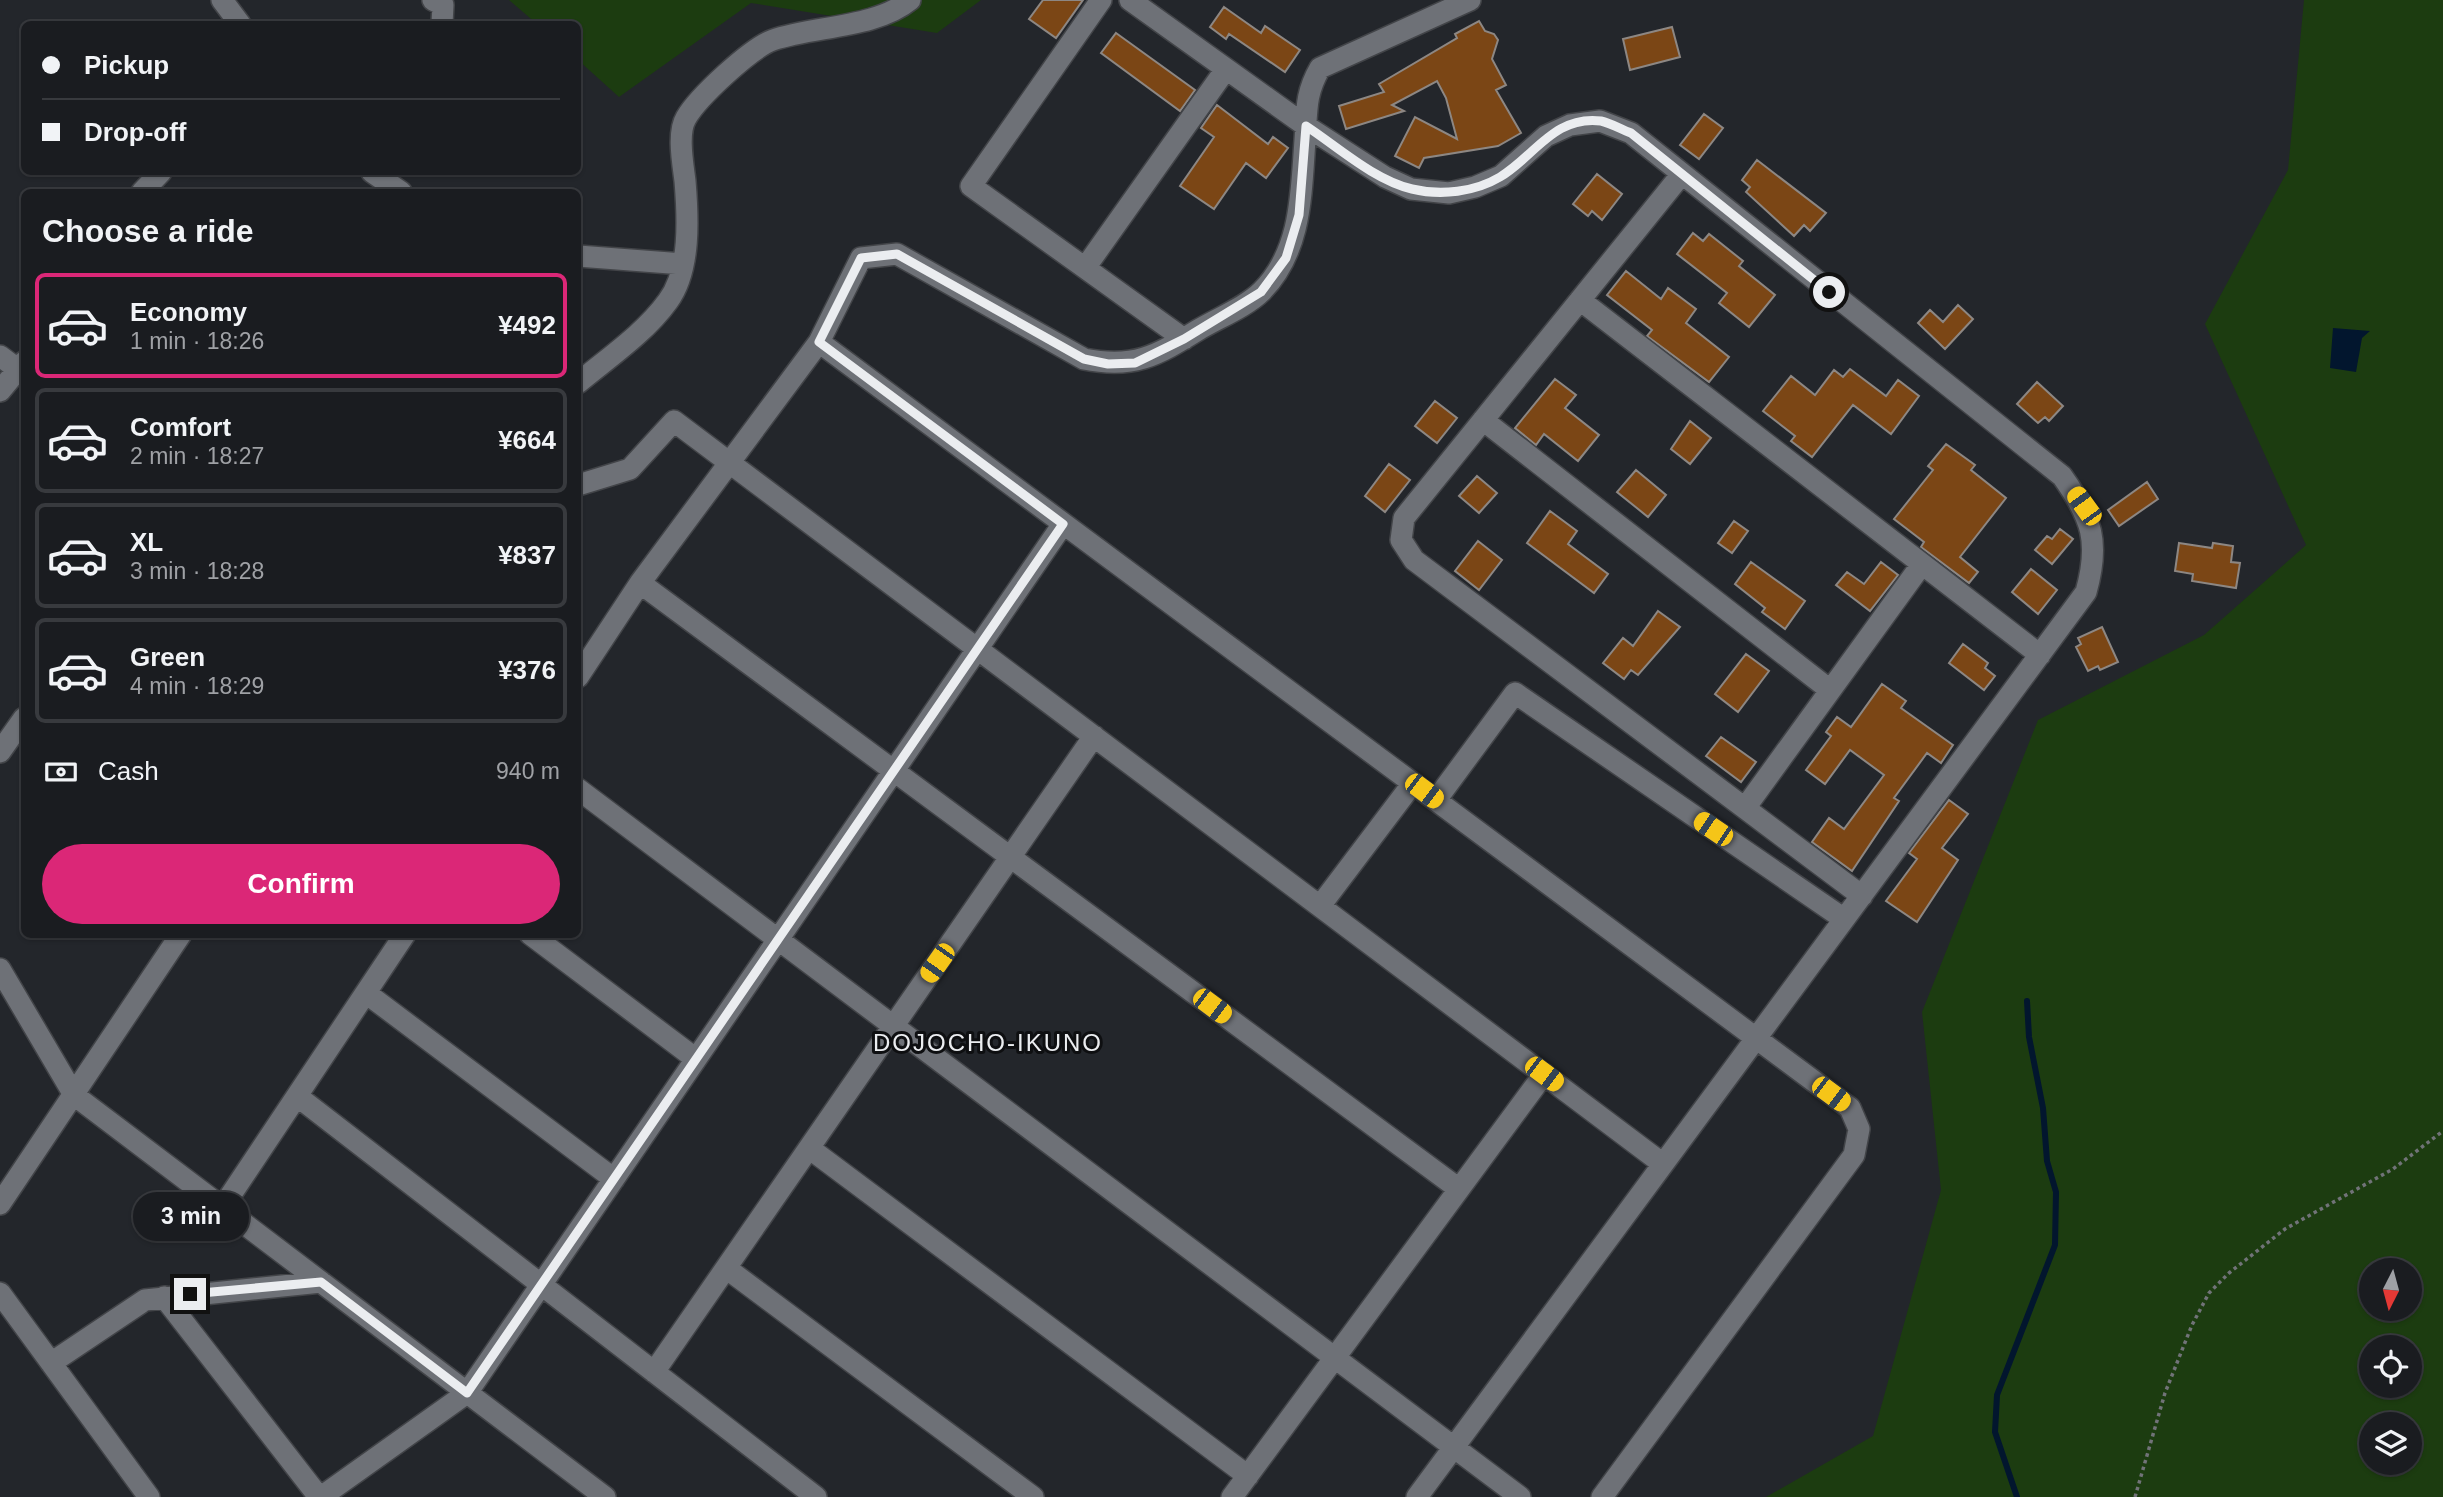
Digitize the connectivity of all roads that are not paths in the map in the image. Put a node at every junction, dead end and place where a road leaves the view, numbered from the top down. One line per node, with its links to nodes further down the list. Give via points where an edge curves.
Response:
1 (222, 0): 7 (street)
2 (433, 0): 8 (street, via 443,5)
3 (910, 0): 17 (street, via 902,7 847,24 771,41 731,69 684,119 687,206)
4 (1101, 0): 18 (street, via 971,186)
5 (1130, 0): 9 (street)
6 (1470, 0): 10 (street, via 1320,68 1308,89)
7 (238, 21)
8 (442, 21)
9 (1226, 69): 10 (street); 18 (street)
10 (1306, 126): 13 (street, via 1411,189 1449,193 1475,187 1501,176 1546,136 1570,125 1600,121 1631,133); 20 (street, via 1299,215 1286,258 1261,292)
11 (158, 175): 14 (street)
12 (376, 175): 15 (street)
13 (1681, 175): 19 (street); 34 (street, via 2062,476 2084,506 2093,534 2094,562 2086,592)
14 (145, 189)
15 (397, 189)
16 (581, 256): 17 (street)
17 (683, 264): 25 (street, via 670,299)
18 (1085, 268): 20 (street)
19 (1580, 300): 27 (street); 31 (street)
20 (1184, 339): 21 (street, via 1135,363 1084,359 897,254 861,258)
21 (819, 342): 28 (street); 30 (street)
22 (0, 356): 23 (street)
23 (21, 368)
24 (21, 371): 26 (street)
25 (581, 380)
26 (0, 391)
27 (1483, 420): 36 (street); 44 (street, via 1404,518 1401,540 1414,561)
28 (730, 463): 29 (street, via 674,421 631,469); 32 (street); 33 (street)
29 (581, 484)
30 (1063, 524): 33 (street); 41 (street)
31 (1922, 564): 34 (street); 36 (street)
32 (640, 583): 35 (street); 40 (street)
33 (978, 649): 38 (street); 40 (street)
34 (2040, 655): 46 (street)
35 (581, 672)
36 (1830, 690): 44 (street)
37 (21, 722): 39 (street)
38 (1094, 736): 45 (street); 47 (street)
39 (0, 752)
40 (894, 771): 45 (street); 52 (street)
41 (1413, 783): 43 (street); 47 (street)
42 (581, 791): 52 (street)
43 (1436, 800): 48 (street, via 1515,694); 56 (street)
44 (1745, 808): 46 (street)
45 (1010, 857): 55 (street); 64 (street)
46 (1862, 895): 48 (street)
47 (1320, 906): 58 (street)
48 (1844, 919): 56 (street)
49 (178, 938): 59 (street)
50 (402, 938): 54 (street)
51 (535, 938): 57 (street)
52 (778, 940): 55 (street); 57 (street)
53 (0, 969): 59 (street)
54 (366, 993): 60 (street); 63 (street)
55 (893, 1026): 61 (street); 72 (street)
56 (1756, 1038): 62 (street); 86 (street, via 1850,1108 1859,1129 1854,1155)
57 (696, 1059): 63 (street)
58 (1544, 1074): 62 (street); 64 (street)
59 (74, 1095): 65 (street); 66 (street)
60 (297, 1096): 66 (street); 69 (street)
61 (809, 1148): 67 (street); 77 (street)
62 (1663, 1164): 76 (street)
63 (614, 1179): 69 (street)
64 (1459, 1189): 72 (street)
65 (0, 1204)
66 (222, 1208): 68 (street)
67 (726, 1268): 74 (street); 82 (street)
68 (321, 1282): 71 (street); 75 (street)
69 (541, 1284): 74 (street); 75 (street)
70 (0, 1293): 73 (street)
71 (164, 1297): 73 (street, via 145,1300); 79 (street)
72 (1335, 1358): 76 (street); 77 (street)
73 (51, 1363): 78 (street)
74 (654, 1372): 81 (street)
75 (467, 1393): 79 (street); 80 (street)
76 (1454, 1447): 84 (street); 85 (street)
77 (1248, 1475): 83 (street)
78 (149, 1497)
79 (320, 1497)
80 (605, 1497)
81 (816, 1497)
82 (1033, 1497)
83 (1232, 1497)
84 (1417, 1497)
85 (1520, 1497)
86 (1602, 1497)

